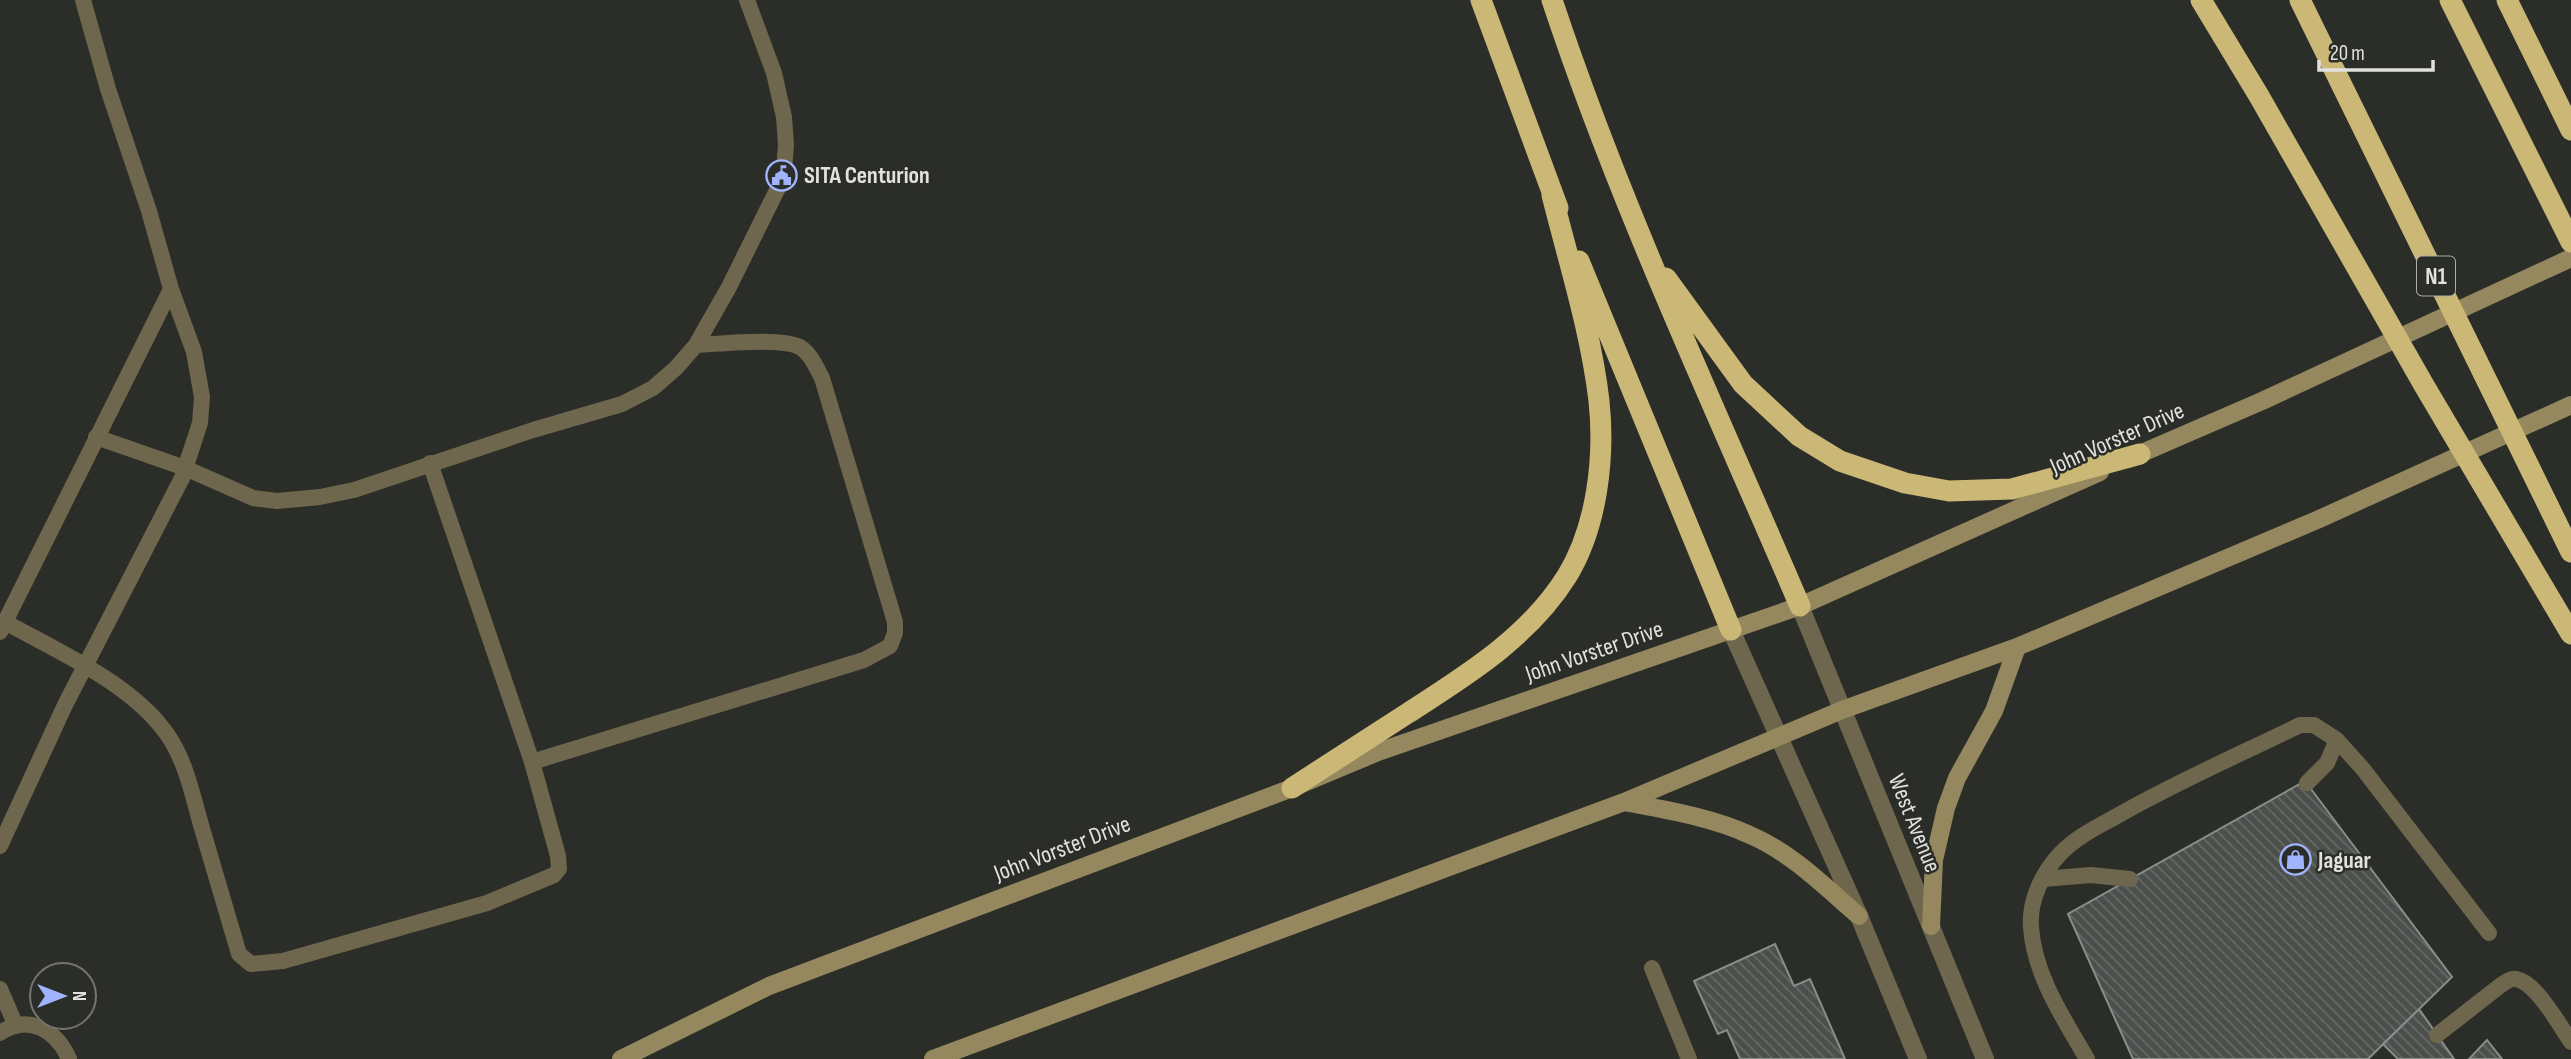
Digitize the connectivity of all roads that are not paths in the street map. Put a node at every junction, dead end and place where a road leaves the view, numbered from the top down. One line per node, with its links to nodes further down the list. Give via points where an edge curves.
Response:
1 (83, 0): 14 (lane)
2 (747, 0): 15 (lane, via 777,84 786,145 784,170)
3 (1481, 0): 10 (highway)
4 (1552, 0): 12 (highway)
5 (2201, 0): 25 (highway)
6 (2301, 0): 21 (highway, N1)
7 (2450, 0): 11 (highway)
8 (2507, 0): 9 (highway)
9 (2571, 130)
10 (1552, 195): 24 (highway); 33 (highway, via 1599,404 1601,468 1579,549 1567,576 1528,625 1474,671)
11 (2571, 242)
12 (1643, 245): 18 (highway, via 1743,384 1798,436 1840,461 1905,483 1949,491 2012,489); 22 (highway)
13 (2571, 258): 18 (main road, John Vorster Drive)
14 (171, 289): 17 (lane); 20 (lane, via 194,352 202,397 197,433)
15 (696, 345): 19 (lane, via 653,388 622,404); 31 (lane, via 783,342 810,356 822,378 894,622 890,646 864,660)
16 (2571, 405): 26 (main road)
17 (96, 437): 20 (lane); 23 (lane)
18 (2140, 454): 22 (main road, John Vorster Drive)
19 (430, 463): 20 (lane, via 354,491 277,501 253,498); 31 (lane)
20 (185, 468): 27 (lane)
21 (2571, 552)
22 (1800, 607): 24 (main road, John Vorster Drive); 28 (street, West Avenue)
23 (2, 627): 27 (lane)
24 (1731, 630): 29 (street); 33 (main road, John Vorster Drive, via 1378,752)
25 (2571, 634)
26 (2017, 648): 28 (main road); 39 (main road, via 1994,710 1946,808 1934,860)
27 (85, 666): 31 (lane, via 148,712 173,744 239,954 255,965 486,903 554,876 559,869 558,856); 35 (lane)
28 (1842, 710): 29 (main road); 39 (street, West Avenue)
29 (1780, 737): 34 (main road); 38 (street)
30 (2337, 740): 32 (lane, via 2327,763); 37 (lane, via 2314,725 2300,725 2158,792 2075,840); 40 (lane)
31 (532, 762)
32 (2307, 783)
33 (1292, 788): 48 (main road, John Vorster Drive, via 769,986)
34 (1624, 802): 38 (main road, via 1751,835 1791,859); 49 (main road)
35 (0, 846)
36 (2130, 879): 37 (lane)
37 (2043, 880): 53 (lane, via 2031,914 2036,954)
38 (1859, 916): 51 (street)
39 (1931, 926): 52 (street, West Avenue)
40 (2489, 933)
41 (1652, 968): 50 (lane)
42 (0, 989): 43 (lane)
43 (16, 1026): 44 (lane); 47 (lane, via 29,1024 55,1035)
44 (0, 1033)
45 (2437, 1035): 46 (lane, via 2501,985 2518,979 2548,1007)
46 (2571, 1042)
47 (69, 1059)
48 (621, 1059)
49 (933, 1059)
50 (1689, 1059)
51 (1918, 1059)
52 (1985, 1059)
53 (2087, 1059)

